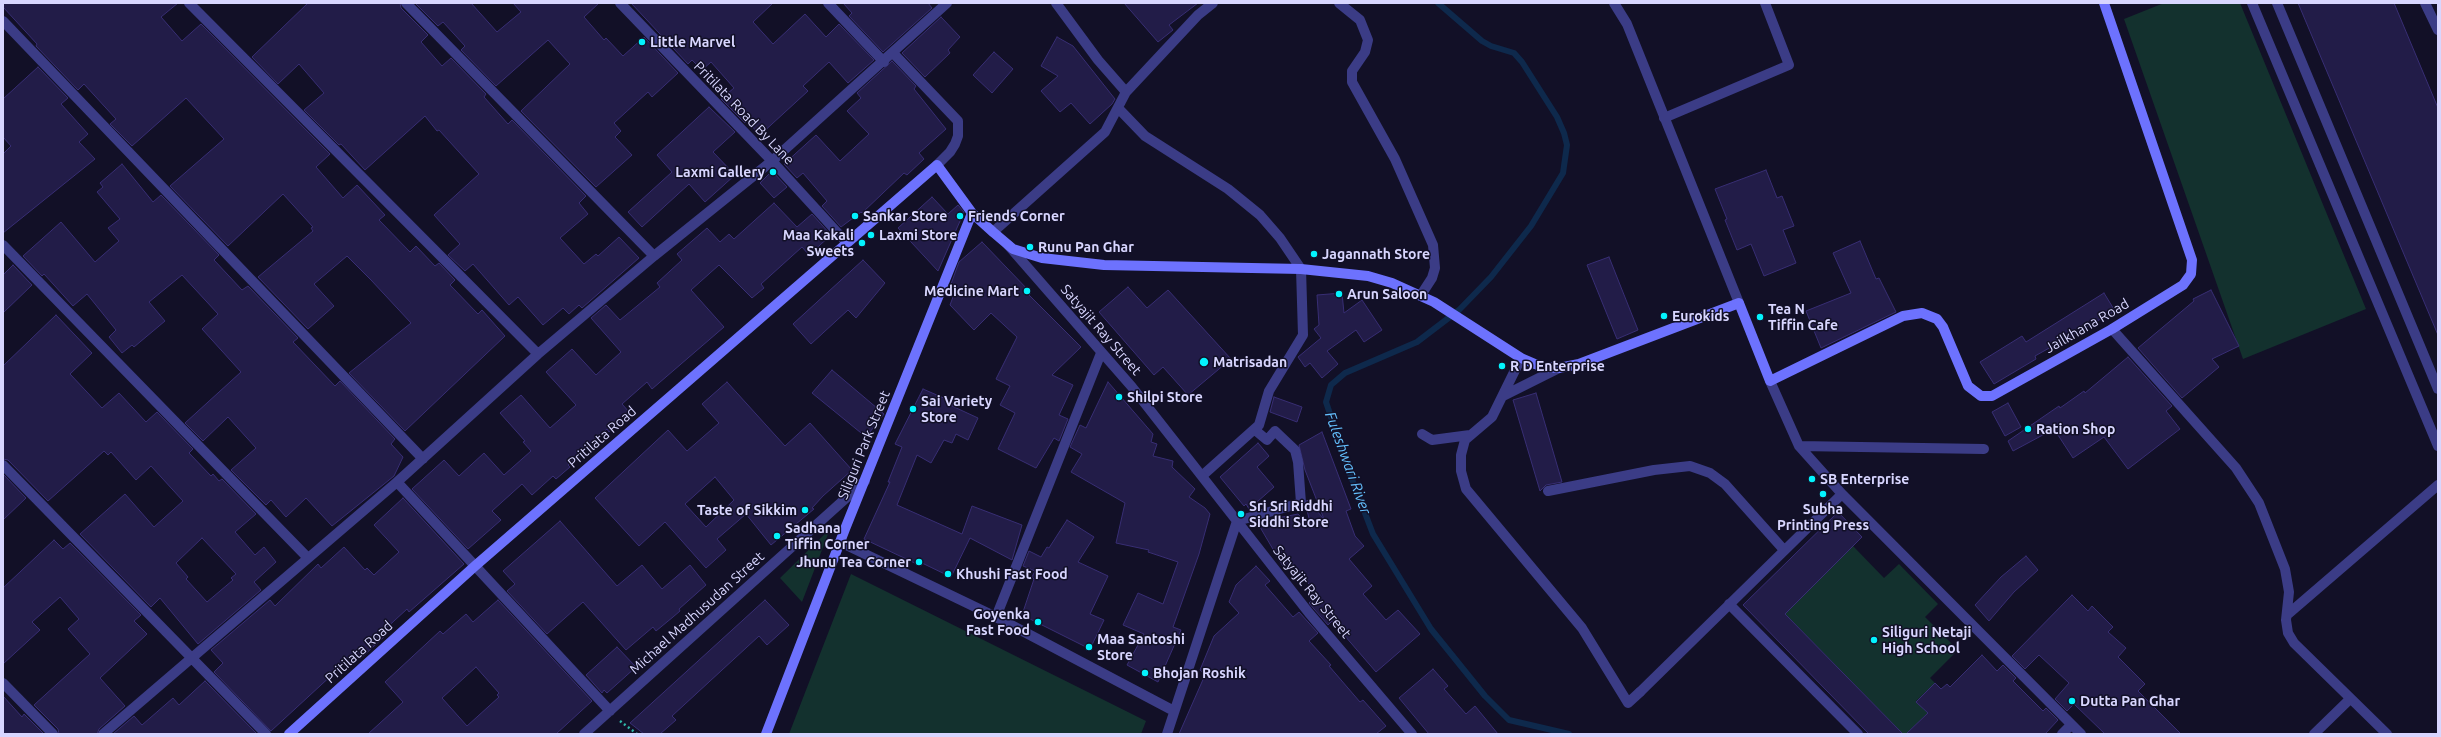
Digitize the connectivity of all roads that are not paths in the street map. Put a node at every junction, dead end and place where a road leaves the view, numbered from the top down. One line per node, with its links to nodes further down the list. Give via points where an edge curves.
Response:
1 (189, 3): 35 (street)
2 (406, 3): 29 (street)
3 (620, 3): 22 (street, Pritilata Road By Lane)
4 (828, 3): 18 (street)
5 (1056, 3): 19 (street, via 1089,49)
6 (1213, 3): 19 (street, via 1198,15)
7 (1338, 3): 31 (street, via 1360,20 1368,40 1365,52 1352,72 1352,82 1396,159 1433,245 1435,268)
8 (1614, 3): 21 (street, via 1627,24)
9 (1765, 3): 21 (street, via 1789,65)
10 (2104, 3): 33 (street, Jailkhana Road, via 2192,260 2191,274 2183,285)
11 (2252, 3): 45 (street)
12 (2277, 3): 39 (street)
13 (2426, 3): 16 (street)
14 (945, 4): 17 (street)
15 (3, 21): 47 (street)
16 (2438, 30)
17 (893, 53): 18 (street); 23 (street, via 958,121 955,144)
18 (884, 62): 22 (street)
19 (1126, 92): 20 (street)
20 (1118, 108): 25 (street, via 1105,132 1086,151); 30 (street, via 1146,136 1228,189 1260,215 1280,238)
21 (1664, 118): 32 (street)
22 (772, 162): 26 (street, Pritilata Road By Lane); 29 (street)
23 (937, 165): 24 (street); 26 (street, Pritilata Road)
24 (972, 213): 25 (street); 50 (street, Siliguri Park Street)
25 (993, 232): 28 (street)
26 (847, 243): 59 (street, Pritilata Road)
27 (3, 245): 58 (street)
28 (1008, 245): 30 (street, via 1042,258 1104,265); 34 (street, Satyajit Ray Street)
29 (654, 256): 35 (street)
30 (1301, 269): 31 (street, via 1368,276); 41 (street, via 1303,335 1269,391 1262,421)
31 (1421, 295): 36 (street)
32 (1738, 303): 37 (street, via 1579,364); 38 (street)
33 (2112, 329): 38 (street, Jailkhana Road, via 1992,396 1981,396 1968,386 1943,327 1937,319 1922,313 1903,316); 61 (street, via 2236,468 2259,503 2286,568 2289,592)
34 (1101, 353): 49 (street, Satyajit Ray Street); 62 (street)
35 (538, 354): 47 (street)
36 (1521, 358): 37 (street, via 1542,367); 40 (street)
37 (1559, 368): 40 (street)
38 (1770, 381): 44 (street)
39 (2438, 389)
40 (1503, 396): 43 (street, via 1492,417)
41 (1256, 430): 49 (street); 55 (street, via 1267,440 1275,431 1295,450 1301,503)
42 (1422, 434): 43 (street, via 1432,440)
43 (1470, 435): 60 (street, via 1465,440 1461,455 1461,471 1466,489 1582,628 1628,703)
44 (1799, 446): 46 (street); 54 (street)
45 (2438, 446)
46 (1984, 449)
47 (422, 460): 51 (street)
48 (3, 465): 63 (street)
49 (1203, 475): 55 (street, Satyajit Ray Street)
50 (865, 481): 56 (street, Siliguri Park Street); 66 (street, Michael Madhusudan Street)
51 (397, 482): 58 (street); 59 (street)
52 (2438, 485): 61 (street)
53 (1548, 491): 57 (street, via 1654,470 1690,466 1710,473 1725,484)
54 (1842, 494): 57 (street); 68 (street)
55 (1237, 521): 67 (street); 76 (street, Satyajit Ray Street, via 1309,614)
56 (840, 542): 62 (street); 74 (street, Siliguri Park Street)
57 (1784, 550): 60 (street)
58 (308, 558): 63 (street)
59 (475, 566): 66 (street); 72 (street, Pritilata Road)
60 (1729, 604): 77 (street)
61 (2287, 616): 65 (street, via 2288,633 2294,643)
62 (996, 617): 67 (street)
63 (191, 656): 70 (street); 71 (street)
64 (3, 683): 69 (street)
65 (2350, 699): 80 (street); 81 (street)
66 (610, 711): 73 (street, Michael Madhusudan Street)
67 (1174, 712): 75 (street)
68 (2072, 725): 78 (street); 79 (street)
69 (53, 734)
70 (103, 734)
71 (266, 734)
72 (289, 734)
73 (584, 734)
74 (766, 734)
75 (1167, 734)
76 (1412, 734)
77 (1858, 734)
78 (2062, 734)
79 (2081, 734)
80 (2314, 734)
81 (2387, 734)

